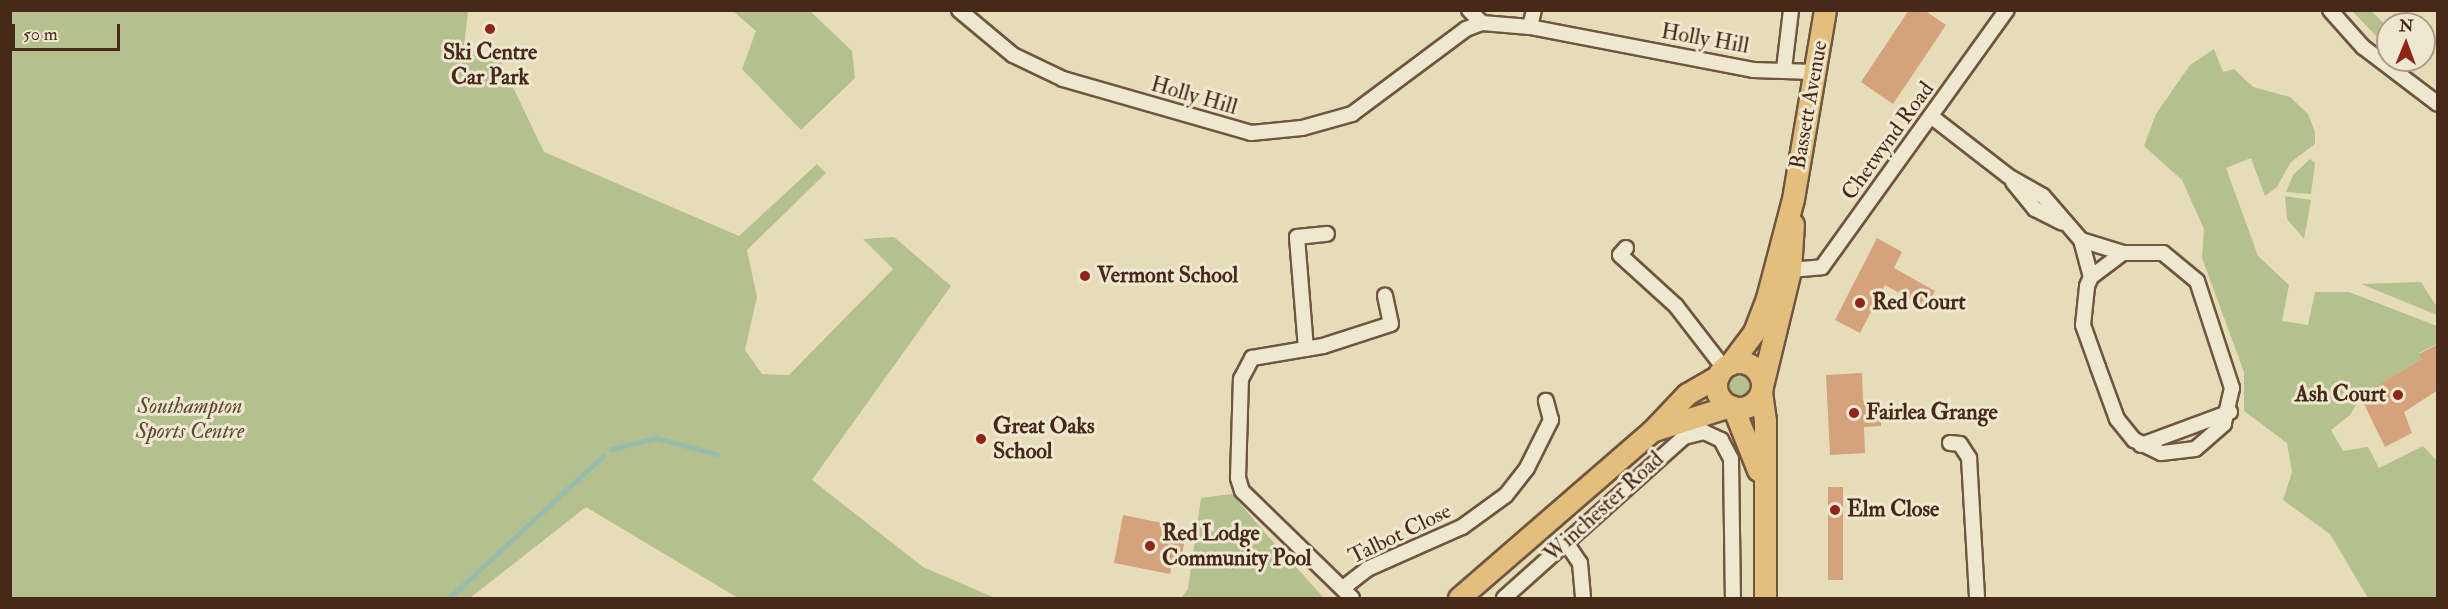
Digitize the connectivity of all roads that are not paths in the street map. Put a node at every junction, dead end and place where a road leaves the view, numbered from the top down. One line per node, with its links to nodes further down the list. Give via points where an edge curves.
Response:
1 (959, 10): 8 (street, Holly Hill, via 1013,55 1064,79 1251,133 1311,126 1352,114 1466,29)
2 (1468, 10): 8 (street)
3 (1534, 10): 9 (street)
4 (1791, 10): 10 (street, Bassett Avenue)
5 (1825, 10): 11 (main road, Bassett Avenue)
6 (2007, 10): 13 (street, Chetwynd Road)
7 (2330, 10): 12 (street, via 2363,47)
8 (1482, 23): 9 (street, Holly Hill)
9 (1530, 27): 10 (street, Holly Hill, via 1753,70)
10 (1784, 69): 11 (street, Holly Hill)
11 (1814, 72): 14 (main road, Bassett Avenue)
12 (2438, 104)
13 (1932, 117): 16 (street, via 2008,176 2043,196); 19 (street, Chetwynd Road, via 1822,267)
14 (1793, 199): 19 (main road, Bassett Avenue); 23 (main road, Bassett Avenue, via 1761,316)
15 (1327, 234): 22 (street, via 1297,237)
16 (2081, 240): 17 (street); 20 (street)
17 (2123, 253): 20 (street); 27 (street, via 2163,254 2197,281 2230,377)
18 (1619, 255): 23 (street, via 1676,306)
19 (1790, 270): 24 (main road, Bassett Avenue)
20 (2091, 277): 30 (street, via 2084,325 2117,419)
21 (1385, 296): 22 (street, via 1391,324)
22 (1306, 349): 33 (street, via 1265,353 1244,366 1238,478 1242,491)
23 (1724, 369): 24 (main road, via 1743,362 1755,369); 26 (main road, via 1719,397); 28 (main road, Winchester Road, via 1687,394)
24 (1761, 389): 26 (main road, via 1747,406); 31 (main road, Bassett Avenue, via 1765,420)
25 (1546, 401): 33 (street, Talbot Close, via 1551,420 1527,468 1506,495 1462,527 1367,568)
26 (1731, 406): 28 (main road, Winchester Road); 31 (main road, Bassett Avenue)
27 (2230, 412): 30 (street); 30 (street, via 2220,430 2195,449 2162,453)
28 (1652, 431): 34 (main road, Winchester Road)
29 (1950, 443): 39 (street, via 1960,444 1969,458)
30 (2141, 445)
31 (1762, 482): 38 (main road, Bassett Avenue)
32 (1565, 541): 35 (street, Winchester Road); 36 (street, via 1580,563); 37 (street, Winchester Road, via 1684,437 1712,434 1728,448 1731,459)
33 (1348, 593)
34 (1459, 598)
35 (1504, 598)
36 (1583, 598)
37 (1733, 598)
38 (1765, 598)
39 (1977, 598)

